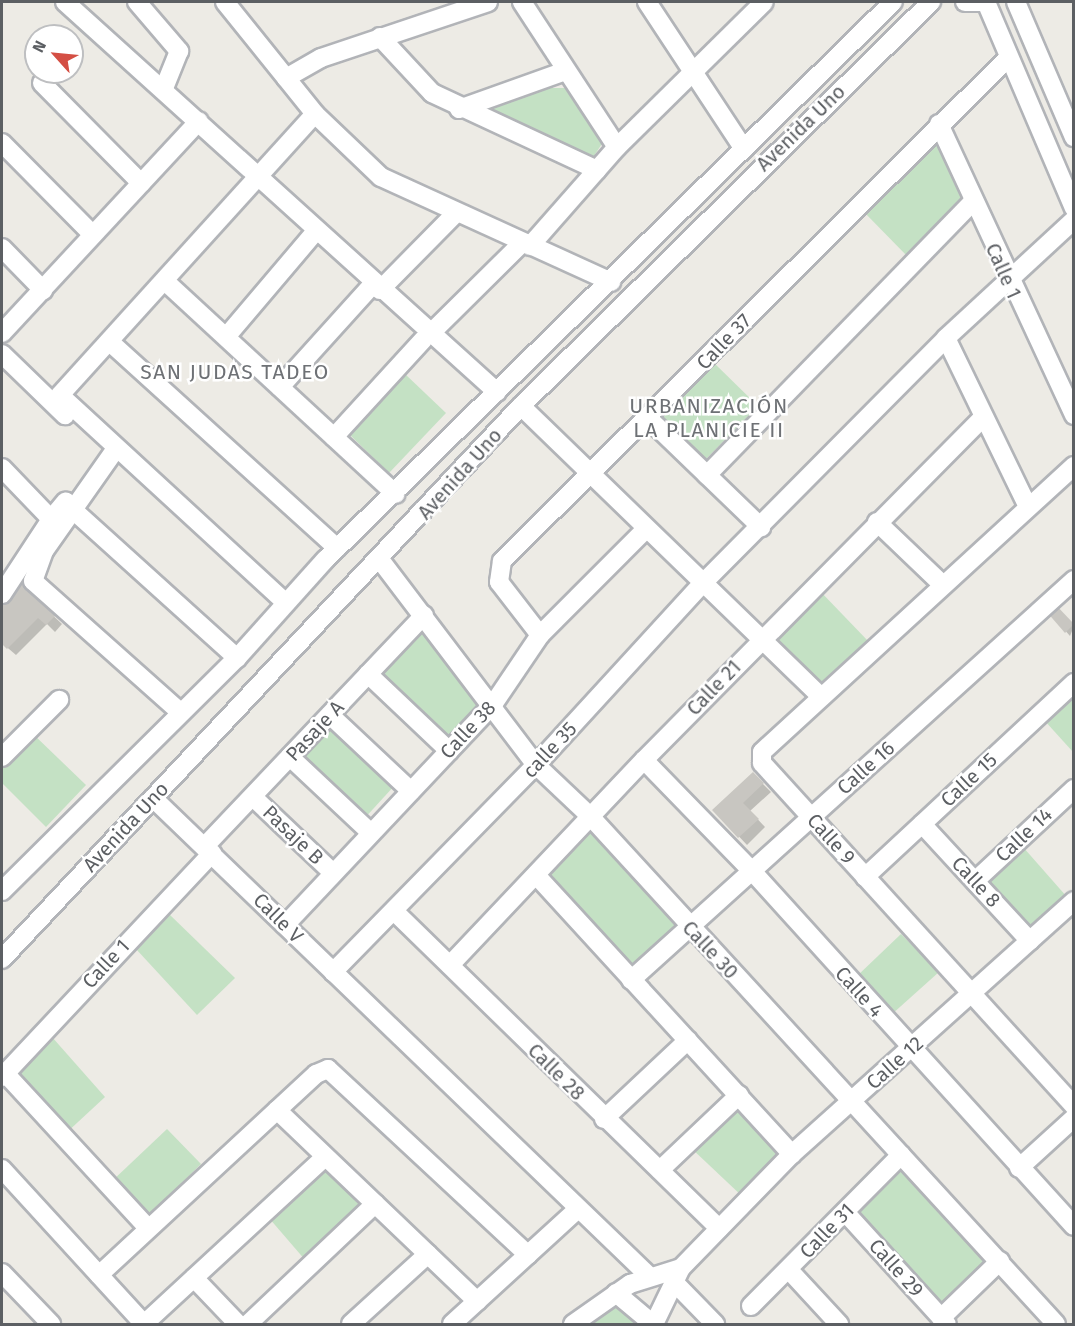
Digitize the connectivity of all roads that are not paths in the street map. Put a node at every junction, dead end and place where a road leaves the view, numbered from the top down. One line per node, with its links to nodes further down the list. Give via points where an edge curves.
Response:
1 (64, 2): 20 (street)
2 (137, 2): 20 (street, via 178,51)
3 (225, 2): 18 (street)
4 (488, 2): 14 (street)
5 (522, 2): 16 (street)
6 (647, 2): 17 (street)
7 (764, 2): 17 (street)
8 (893, 2): 28 (street, Avenida Uno)
9 (931, 2): 53 (street, Avenida Uno)
10 (965, 2): 11 (street)
11 (981, 2)
12 (986, 2): 15 (street)
13 (1016, 2): 25 (street)
14 (380, 37): 18 (street, via 321,58); 21 (street, via 422,85)
15 (1008, 58): 24 (street, Calle 37); 33 (street)
16 (566, 70): 21 (street); 27 (street)
17 (694, 72): 27 (street); 28 (street)
18 (286, 78): 22 (street)
19 (43, 84): 31 (street)
20 (164, 88): 23 (street)
21 (459, 109): 29 (street)
22 (315, 114): 30 (street); 34 (street, via 381,177)
23 (199, 121): 30 (street); 31 (street)
24 (939, 124): 32 (street, Calle 1); 56 (street, Calle 37)
25 (1074, 137)
26 (2, 143): 37 (street)
27 (617, 147): 29 (street)
28 (744, 149): 41 (street, Avenida Uno)
29 (597, 170): 38 (street)
30 (255, 175): 36 (street); 42 (street)
31 (141, 183): 37 (street)
32 (973, 201): 40 (street, Calle 1); 62 (street)
33 (1074, 208)
34 (456, 213): 38 (street); 43 (street)
35 (1074, 220): 40 (street, calle 35)
36 (316, 231): 43 (street); 46 (street)
37 (93, 235): 44 (street)
38 (527, 244): 41 (street); 47 (street)
39 (2, 249): 44 (street)
40 (1006, 280): 48 (street, calle 35); 54 (street, Calle 1)
41 (611, 282): 52 (street, Avenida Uno)
42 (167, 283): 46 (street); 49 (street)
43 (376, 287): 47 (street); 51 (street)
44 (43, 290): 45 (street)
45 (2, 333)
46 (226, 337): 51 (street)
47 (426, 338): 52 (street); 57 (street)
48 (946, 338): 55 (street); 68 (street, calle 35)
49 (111, 343): 58 (street, via 60,395); 71 (street)
50 (2, 354): 66 (street, via 100,448)
51 (280, 387): 57 (street)
52 (497, 392): 63 (street, Avenida Uno)
53 (521, 406): 61 (street); 72 (street, Avenida Uno)
54 (1074, 415)
55 (983, 417): 64 (street); 67 (street, Calle 21)
56 (648, 419): 61 (street, Calle 37); 62 (street)
57 (334, 437): 63 (street)
58 (115, 450): 65 (street); 77 (street)
59 (1074, 466): 64 (street, Calle 9)
60 (2, 468): 66 (street)
61 (588, 473): 69 (street); 79 (street, Calle 37, via 498,571 499,582)
62 (707, 475): 68 (street)
63 (396, 494): 71 (street, Avenida Uno)
64 (1028, 505): 75 (street, Calle 9)
65 (71, 508): 70 (street); 81 (street)
66 (51, 519): 70 (street)
67 (877, 522): 75 (street); 80 (street, Calle 21)
68 (761, 527): 74 (street, calle 35)
69 (645, 530): 74 (street); 79 (street, Calle 38)
70 (38, 548): 76 (street); 87 (street, via 33,574 37,586)
71 (337, 549): 77 (street, Avenida Uno)
72 (381, 561): 78 (street, Calle 30); 97 (street, Avenida Uno)
73 (1074, 580): 99 (street, Calle 16)
74 (702, 584): 80 (street); 93 (street, calle 35)
75 (944, 585): 84 (street, Calle 9)
76 (2, 594)
77 (286, 603): 81 (street, Avenida Uno)
78 (424, 615): 82 (street, Pasaje A); 86 (street, Calle 30)
79 (540, 635): 86 (street, Calle 38)
80 (763, 637): 84 (street); 92 (street, Calle 21)
81 (237, 658): 87 (street, Avenida Uno)
82 (368, 674): 88 (street, Pasaje A); 89 (street)
83 (1074, 684): 100 (street, Calle 15)
84 (821, 697): 99 (street, Calle 9, via 762,752 762,763)
85 (59, 700): 90 (street)
86 (494, 703): 89 (street, Calle 38); 93 (street, Calle 30)
87 (180, 712): 108 (street, Avenida Uno)
88 (330, 715): 91 (street, Pasaje A); 95 (street)
89 (449, 751): 95 (street, Calle 38)
90 (2, 757)
91 (290, 757): 96 (street, Pasaje A); 101 (street)
92 (644, 760): 98 (street, Calle 21); 103 (street, Calle 4)
93 (536, 765): 98 (street, Calle 30); 110 (street, calle 35)
94 (1074, 789): 107 (street, Calle 14)
95 (411, 791): 101 (street, Calle 38)
96 (253, 797): 102 (street, Pasaje A); 104 (street, Pasaje B)
97 (153, 798): 102 (street, Calle V); 114 (street, Avenida Uno)
98 (591, 816): 105 (street, Calle 21); 112 (street, Calle 30)
99 (811, 817): 103 (street, Calle 16); 106 (street, Calle 9)
100 (922, 824): 106 (street, Calle 15); 107 (street, Calle 8)
101 (371, 833): 104 (street, Calle 38)
102 (209, 849): 111 (street, Calle V); 121 (street, Calle 1)
103 (752, 871): 112 (street, Calle 16); 120 (street, Calle 4)
104 (333, 873): 111 (street, Calle 38)
105 (536, 874): 115 (street, Calle 21); 117 (street)
106 (865, 877): 118 (street, Calle 9)
107 (975, 881): 113 (street, Calle 8)
108 (2, 891)
109 (1074, 901): 113 (street, Calle 12)
110 (395, 912): 115 (street, Calle 28); 116 (street)
111 (285, 925): 116 (street, Calle V)
112 (690, 929): 117 (street, Calle 16); 123 (street, Calle 30)
113 (1030, 941): 118 (street, Calle 12)
114 (2, 959)
115 (450, 965): 127 (street, Calle 28)
116 (333, 972): 135 (street, Calle V)
117 (631, 980): 119 (street)
118 (971, 994): 120 (street, Calle 12); 124 (street, Calle 9)
119 (688, 1040): 122 (street); 127 (street)
120 (910, 1049): 123 (street, Calle 12); 131 (street, Calle 4)
121 (3, 1075): 138 (street)
122 (739, 1095): 128 (street); 133 (street)
123 (851, 1102): 128 (street, Calle 12); 129 (street, Calle 30)
124 (1074, 1106)
125 (277, 1110): 130 (street); 138 (street); 141 (street, via 316,1074 334,1071)
126 (1074, 1118): 131 (street)
127 (604, 1119): 133 (street, Calle 28)
128 (792, 1154): 139 (street, Calle 12)
129 (901, 1155): 136 (street, Calle 31); 142 (street, Calle 30)
130 (325, 1157): 134 (street); 148 (street)
131 (1020, 1168): 137 (street, Calle 4)
132 (2, 1169): 145 (street)
133 (660, 1170): 139 (street, Calle 28)
134 (375, 1204): 140 (street); 156 (street)
135 (578, 1209): 141 (street); 146 (street, Calle V)
136 (845, 1212): 143 (street, Calle 31); 152 (street, Calle 29)
137 (1072, 1220)
138 (147, 1228): 145 (street)
139 (719, 1228): 147 (street, Calle 12)
140 (428, 1254): 150 (street); 157 (street)
141 (528, 1255): 150 (street)
142 (1000, 1262): 152 (street); 163 (street, Calle 30)
143 (789, 1270): 151 (street, Calle 31); 162 (street)
144 (2, 1273): 153 (street)
145 (99, 1275): 154 (street)
146 (648, 1275): 147 (street); 149 (street)
147 (678, 1275): 160 (street, Calle 12); 161 (street)
148 (194, 1278): 154 (street); 155 (street)
149 (616, 1293): 159 (street); 160 (street)
150 (477, 1301): 158 (street)
151 (751, 1306)
152 (944, 1321)
153 (51, 1324)
154 (144, 1324)
155 (238, 1324)
156 (248, 1324)
157 (351, 1324)
158 (452, 1324)
159 (573, 1324)
160 (654, 1324)
161 (715, 1324)
162 (839, 1324)
163 (1056, 1324)

